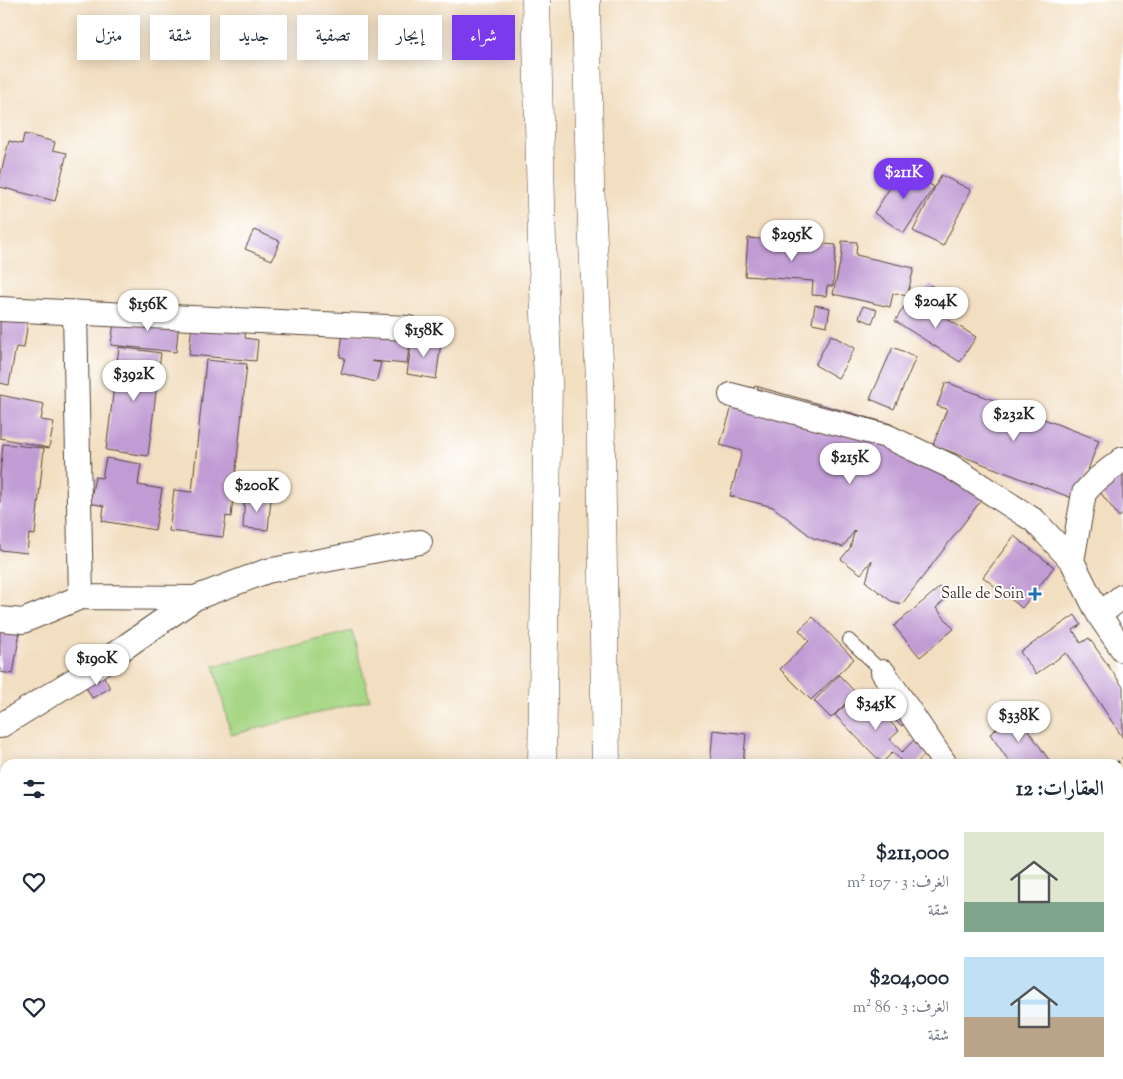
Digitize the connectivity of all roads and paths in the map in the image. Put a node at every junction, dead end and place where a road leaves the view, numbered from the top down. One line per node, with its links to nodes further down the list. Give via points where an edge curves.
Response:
1 (536, 0): 19 (main road, via 548,383)
2 (586, 0): 20 (main road, via 590,183 600,380)
3 (0, 309): 4 (street)
4 (76, 313): 5 (street); 11 (street)
5 (408, 328)
6 (731, 395): 9 (street, via 886,436 950,466 1035,521)
7 (1123, 459): 9 (street, via 1084,493)
8 (420, 542): 12 (street, via 267,571)
9 (1072, 561): 13 (street)
10 (1123, 596): 13 (street)
11 (81, 597): 12 (street); 14 (street, via 22,621)
12 (196, 598): 18 (street, via 102,664)
13 (1099, 615): 16 (street)
14 (0, 619)
15 (849, 640): 17 (lane)
16 (1123, 650)
17 (883, 672): 21 (street)
18 (0, 726)
19 (542, 759)
20 (606, 759)
21 (941, 759)

